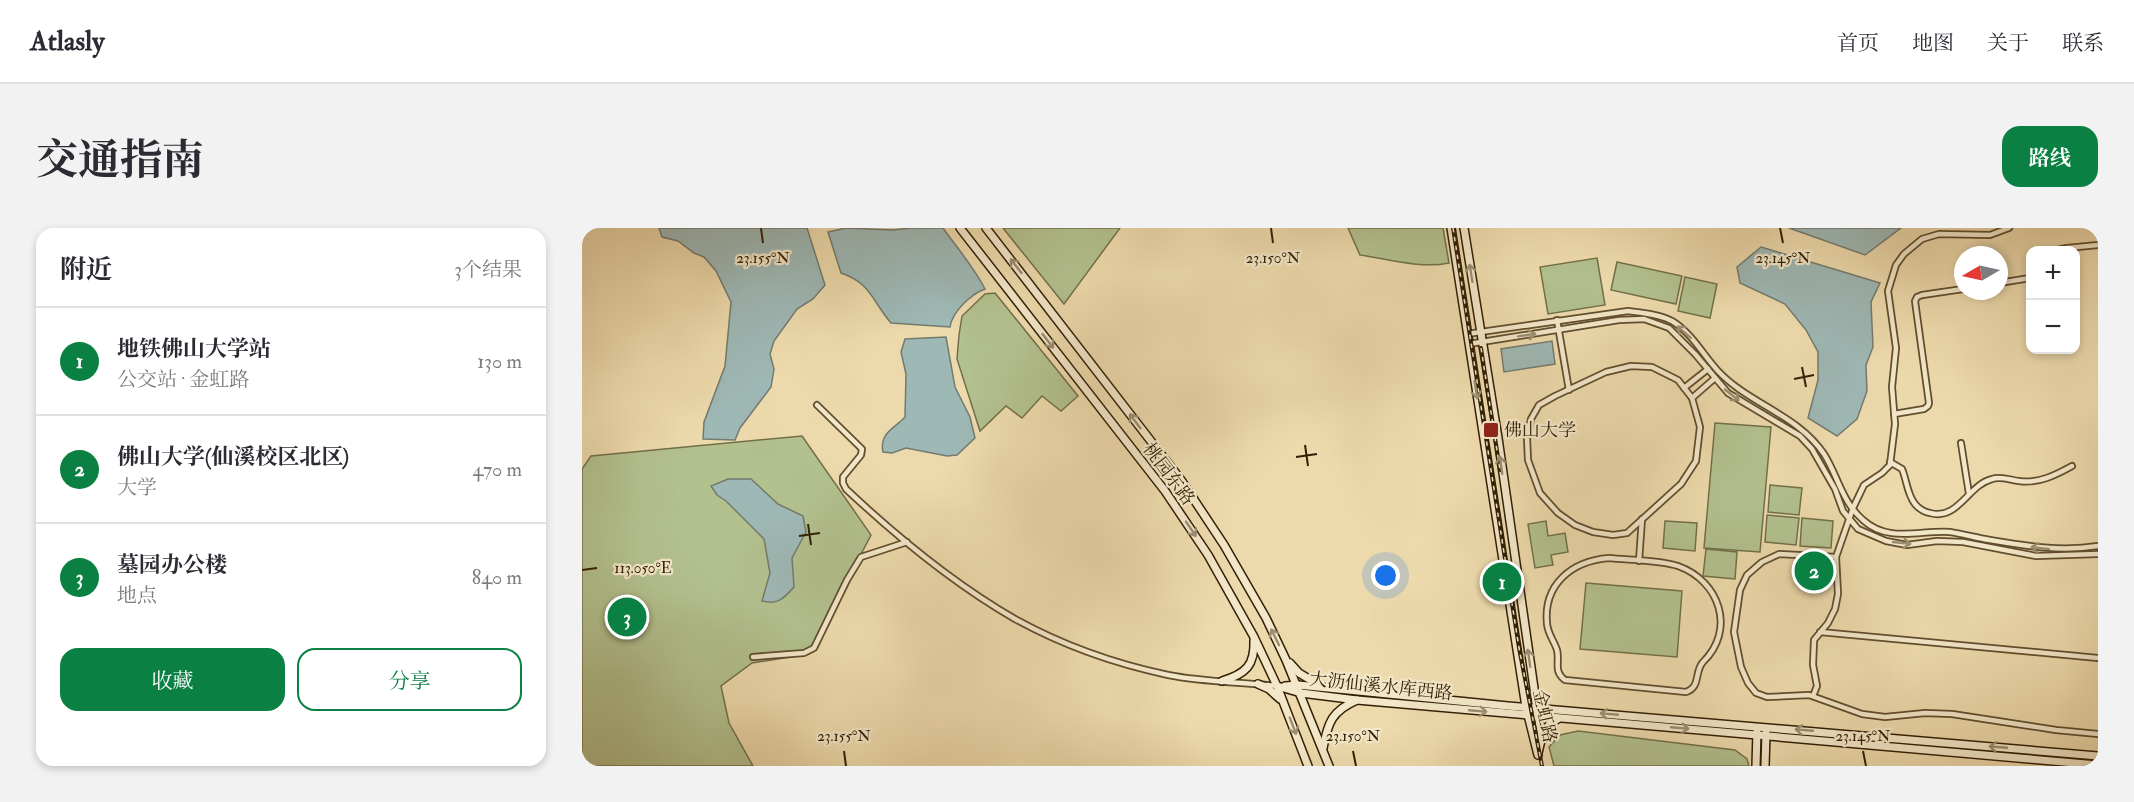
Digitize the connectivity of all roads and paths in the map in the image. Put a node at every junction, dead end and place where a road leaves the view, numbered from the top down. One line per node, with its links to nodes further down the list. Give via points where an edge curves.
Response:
1 (960, 228): 40 (street, 桃园东路, one-way to 40, via 1165,491 1208,555)
2 (986, 228): 43 (street, 桃园东路, one-way to 2, via 1224,545 1181,480)
3 (1451, 228): 14 (street, 金虹路)
4 (1464, 228): 13 (street, 金虹路, one-way to 4)
5 (2009, 228): 24 (street, via 1990,235 1939,234 1922,238 1896,265 1888,291 1896,348)
6 (2098, 245): 7 (street)
7 (2080, 247)
8 (2026, 279): 9 (street)
9 (2008, 282)
10 (1954, 290): 24 (street, via 1922,295 1915,301 1929,403 1924,409)
11 (1557, 320): 12 (street); 13 (street); 18 (street, one-way to 11, via 1697,343 1672,321 1648,313 1628,311)
12 (1559, 330): 15 (street, one-way to 12); 17 (street, via 1644,319 1669,328); 21 (street)
13 (1481, 332): 14 (street); 15 (street, 金虹路)
14 (1467, 334): 16 (street, 金虹路)
15 (1482, 342): 16 (street); 55 (street, 金虹路, one-way to 15)
16 (1469, 344): 49 (street, 金虹路, one-way to 49)
17 (1707, 369): 18 (street); 19 (street); 20 (street)
18 (1717, 370): 19 (street); 29 (street, via 1736,388 1802,429 1824,454)
19 (1715, 379): 22 (street); 31 (street, one-way to 31, via 1728,393 1800,436 1812,449)
20 (1684, 388): 21 (street, via 1678,380 1652,367 1630,366 1606,372); 22 (street)
21 (1569, 390): 30 (street, via 1539,405 1531,419 1528,460 1540,493 1558,513 1593,532 1627,533)
22 (1692, 398): 30 (street, via 1700,428 1696,461 1681,484)
23 (817, 405): 32 (street, 大沥仙溪水库西路, via 862,449 843,477 846,489)
24 (1894, 414): 26 (street)
25 (1961, 443): 28 (street)
26 (1890, 462): 28 (street, via 1902,469 1916,504 1929,513 1949,513); 29 (street, via 1864,485)
27 (2072, 466): 28 (street, via 2042,480 1993,478)
28 (1968, 494)
29 (1852, 508): 31 (street); 33 (street, one-way to 29, via 2047,549 1949,532 1901,536 1880,531 1863,521)
30 (1642, 519): 36 (street)
31 (1850, 519): 34 (street, one-way to 34, via 1858,529 1886,541 1907,544 1963,542 2036,556); 35 (street)
32 (907, 542): 41 (street, via 861,557 814,648 804,653); 44 (street, 大沥仙溪水库西路, via 987,602 1048,634 1116,661 1170,675)
33 (2098, 546)
34 (2098, 554)
35 (1836, 556): 37 (street, via 1779,554 1762,562 1747,575 1740,590); 38 (street, via 1835,609)
36 (1639, 561): 39 (street, via 1676,565 1699,578 1716,601); 39 (street, via 1591,559 1564,574 1546,615 1560,676 1565,680 1686,692 1696,686 1698,667 1713,652)
37 (1734, 632): 39 (street); 51 (street, via 1741,667 1756,693 1767,697)
38 (1820, 632): 42 (street); 51 (street, via 1814,640 1817,686)
39 (1720, 633)
40 (1254, 637): 44 (street, via 1251,663 1244,672); 47 (street, 桃园东路)
41 (753, 657)
42 (2098, 658)
43 (1286, 660): 46 (street, 桃园东路); 48 (street)
44 (1222, 681): 45 (street, 大沥仙溪水库西路)
45 (1258, 684): 47 (street, 大沥仙溪水库西路); 53 (street, via 1278,696)
46 (1298, 685): 47 (street); 48 (street); 50 (street, 桃园东路)
47 (1277, 686): 50 (street, 大沥仙溪水库西路); 53 (street, 桃园东路)
48 (1324, 688): 56 (street)
49 (1524, 691): 54 (street, 金虹路); 56 (street)
50 (1301, 693): 52 (street, 大沥仙溪水库西路); 67 (street, 桃园东路)
51 (1813, 696): 63 (street, via 1862,714 1884,717 1952,714)
52 (1357, 700): 56 (street, 大沥仙溪水库西路, one-way to 56); 67 (street, via 1341,707 1331,719)
53 (1285, 706): 70 (street, 桃园东路, one-way to 70)
54 (1526, 707): 55 (street); 56 (street); 57 (street, 金虹路)
55 (1536, 708): 58 (street, 金虹路); 60 (street, one-way to 55)
56 (1508, 710): 57 (street, 大沥仙溪水库西路); 62 (street)
57 (1528, 716): 58 (street, 大沥仙溪水库西路); 62 (street, 金虹路)
58 (1538, 716): 59 (street, 大沥仙溪水库西路); 65 (street, 金虹路)
59 (1560, 718): 64 (street, 大沥仙溪水库西路, one-way to 64); 65 (street, via 1551,722)
60 (1757, 726): 61 (street); 64 (street)
61 (1766, 727): 66 (street); 68 (street, one-way to 61)
62 (1532, 732): 65 (street, 金虹路, via 1538,755)
63 (2098, 734)
64 (1757, 735): 66 (street, 大沥仙溪水库西路); 72 (street)
65 (1542, 736)
66 (1766, 736): 69 (street, 大沥仙溪水库西路); 73 (street)
67 (1323, 748): 71 (street, 桃园东路)
68 (2098, 756)
69 (2098, 765)
70 (1308, 766)
71 (1329, 766)
72 (1756, 766)
73 (1765, 766)

